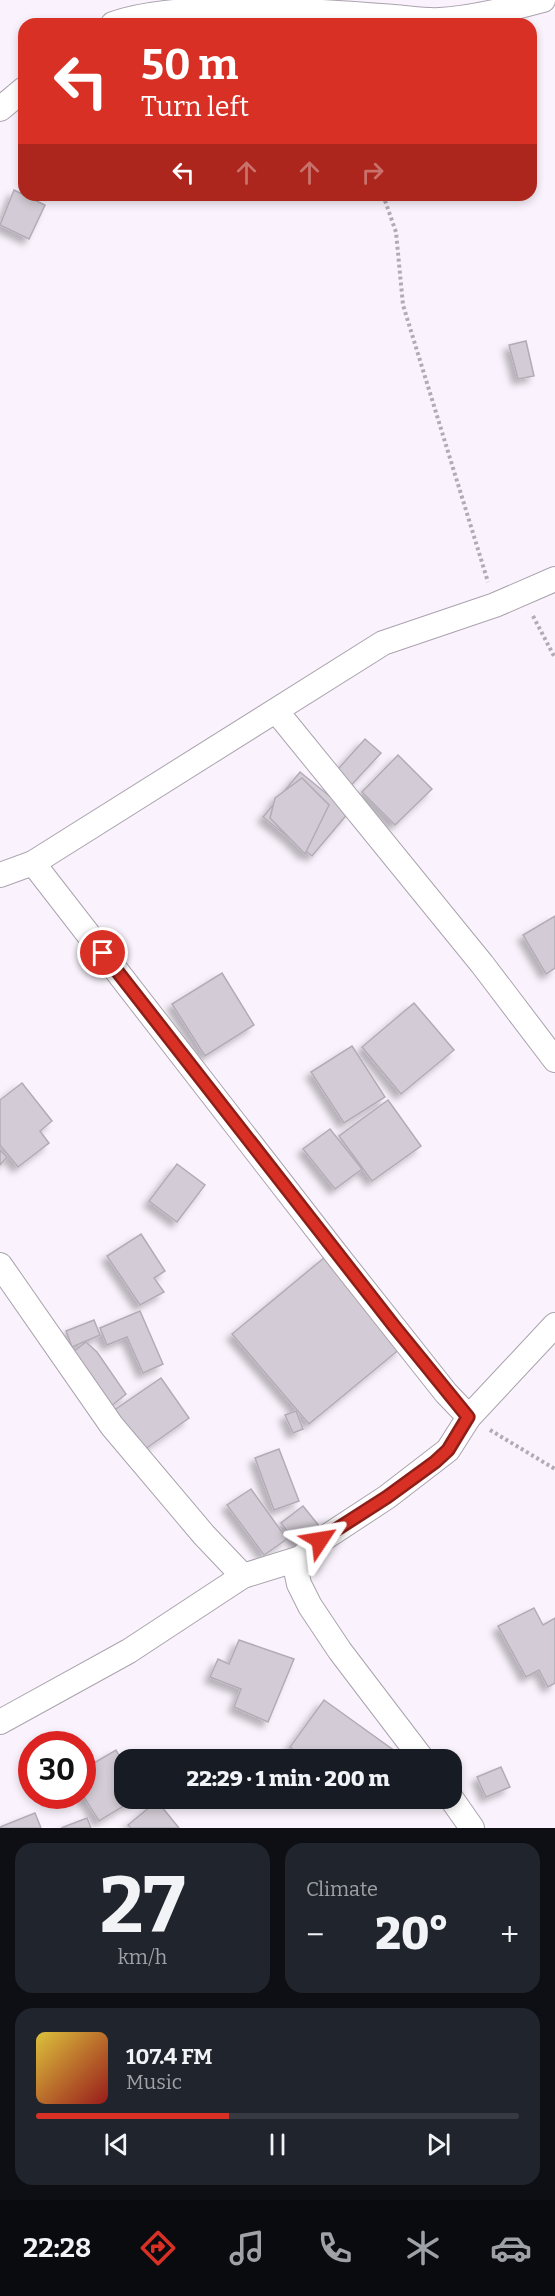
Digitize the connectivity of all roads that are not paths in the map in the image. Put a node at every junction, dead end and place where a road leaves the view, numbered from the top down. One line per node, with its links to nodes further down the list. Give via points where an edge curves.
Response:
1 (543, 0): 4 (street)
2 (124, 18): 3 (street, via 165,6 216,2)
3 (414, 18)
4 (452, 18)
5 (18, 94): 6 (street)
6 (0, 109)
7 (555, 579): 8 (street, via 495,605 383,643)
8 (277, 712): 9 (street); 11 (street)
9 (33, 863): 10 (street); 14 (street)
10 (0, 875)
11 (555, 1060)
12 (0, 1265): 16 (street, via 112,1426)
13 (555, 1325): 14 (street)
14 (468, 1417): 15 (street, via 448,1450 435,1462 320,1540)
15 (301, 1558): 16 (street); 18 (street, via 296,1570 310,1606)
16 (243, 1576): 17 (street, via 129,1651)
17 (0, 1722)
18 (415, 1749)
19 (459, 1809): 20 (street)
20 (472, 1828)

